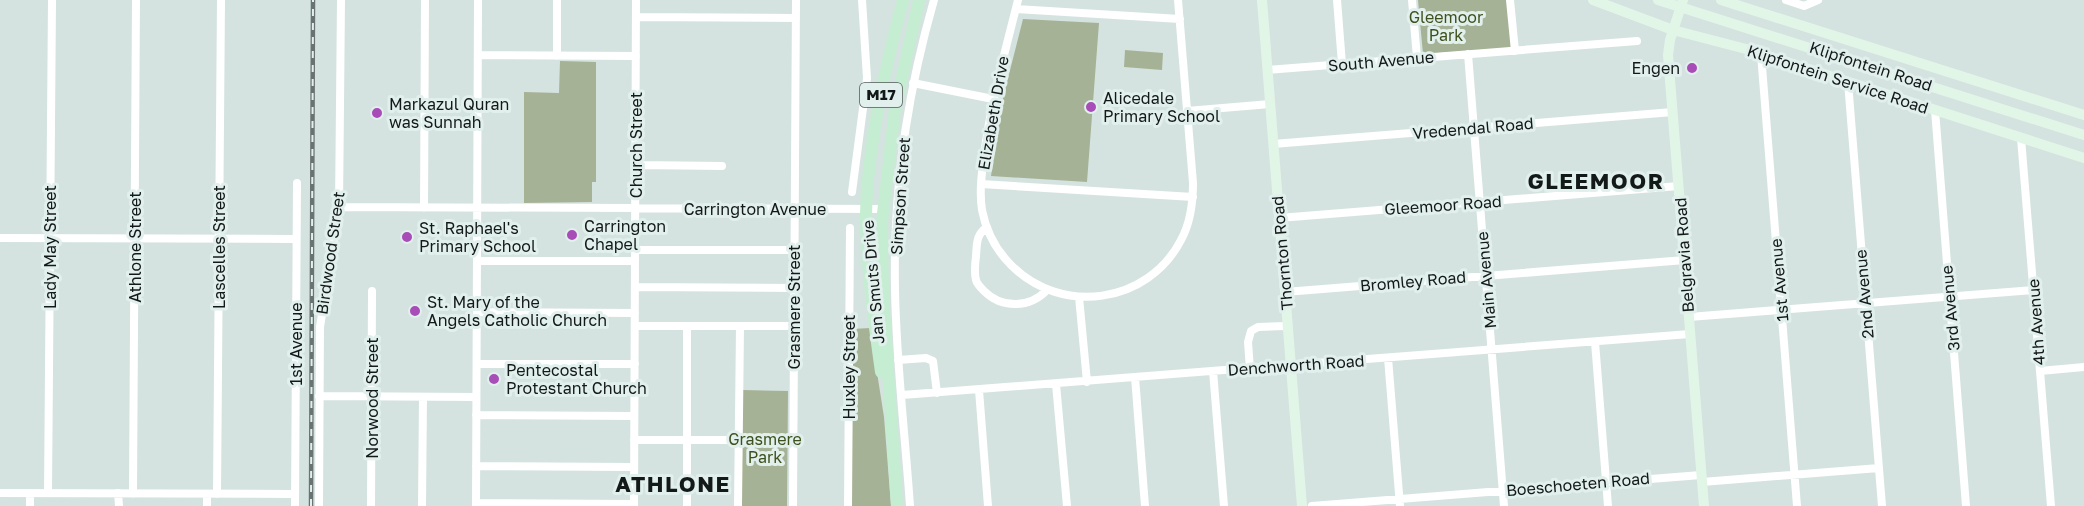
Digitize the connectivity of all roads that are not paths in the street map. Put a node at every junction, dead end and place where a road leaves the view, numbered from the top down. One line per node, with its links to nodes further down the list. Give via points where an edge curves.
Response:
1 (52, 0): 74 (street, Lady May Street)
2 (136, 0): 75 (street, Athlone Street)
3 (221, 0): 76 (street, Lascelles Street)
4 (341, 0): 63 (street, Birdwood Street)
5 (425, 0): 64 (street)
6 (478, 0): 36 (street)
7 (557, 0): 37 (street)
8 (636, 0): 28 (street, Church Street)
9 (796, 0): 29 (street, Grasmere Street)
10 (862, 0): 60 (street, via 867,74)
11 (903, 0): 67 (main road, Jan Smuts Drive / M17, via 881,98)
12 (919, 0): 68 (main road, Jan Smuts Drive / M17, via 895,109)
13 (934, 0): 43 (street, Simpson Street)
14 (1018, 0): 27 (street, Elizabeth Drive)
15 (1178, 0): 30 (street, Elizabeth Drive)
16 (1262, 0): 41 (street, Thornton Road)
17 (1337, 0): 40 (street)
18 (1412, 0): 39 (street)
19 (1510, 0): 33 (street)
20 (1593, 0): 31 (street, Klipfontein Service Road)
21 (1658, 0): 26 (street, Klipfontein Road)
22 (1721, 0): 49 (street, Klipfontein Road)
23 (1806, 0): 25 (street)
24 (1818, 0): 25 (street, via 1804,6)
25 (1788, 1)
26 (1682, 3): 31 (street, Belgravia Road); 51 (street, Klipfontein Road)
27 (1016, 9): 30 (street); 44 (street, Elizabeth Drive)
28 (636, 17): 29 (street); 38 (street, Church Street)
29 (796, 18): 69 (street, Grasmere Street)
30 (1180, 19): 47 (street, Elizabeth Drive)
31 (1673, 30): 35 (street, Klipfontein Service Road); 48 (street, Belgravia Road, via 1668,55)
32 (1637, 41): 33 (street, South Avenue)
33 (1515, 51): 34 (street, South Avenue)
34 (1468, 54): 39 (street, South Avenue); 50 (street, Main Avenue)
35 (1761, 54): 42 (street, Klipfontein Service Road); 93 (street, 1st Avenue)
36 (478, 56): 37 (street); 65 (street)
37 (557, 56): 38 (street)
38 (636, 56): 55 (street, Church Street)
39 (1417, 58): 40 (street, South Avenue)
40 (1342, 64): 41 (street, South Avenue)
41 (1267, 70): 45 (street, Thornton Road)
42 (1848, 82): 46 (street, Klipfontein Service Road); 92 (street, 2nd Avenue)
43 (913, 83): 44 (street); 106 (street, Simpson Street, via 896,219)
44 (993, 99): 58 (street, Elizabeth Drive)
45 (1270, 104): 47 (street); 53 (street, Thornton Road)
46 (1935, 110): 52 (street, Klipfontein Service Road); 91 (street, 3rd Avenue)
47 (1187, 111): 61 (street, Elizabeth Drive)
48 (1673, 112): 50 (street, Vredendal Road); 59 (street, Belgravia Road)
49 (2084, 115)
50 (1474, 128): 53 (street, Vredendal Road); 62 (street, Main Avenue)
51 (2084, 135)
52 (2021, 138): 54 (street, Klipfontein Service Road); 87 (street, 4th Avenue)
53 (1273, 144): 70 (street, Thornton Road)
54 (2084, 158)
55 (636, 165): 56 (street); 66 (street, Church Street)
56 (722, 166)
57 (297, 183): 77 (street, 1st Avenue)
58 (981, 184): 61 (street); 71 (street, Elizabeth Drive)
59 (1679, 186): 62 (street, Gleemoor Road); 80 (street, Belgravia Road)
60 (852, 192)
61 (1193, 197): 90 (street, Elizabeth Drive, via 1182,239 1158,270 1116,293)
62 (1480, 202): 70 (street, Gleemoor Road); 83 (street, Main Avenue)
63 (339, 207): 64 (street, Carrington Avenue); 120 (street, Birdwood Street, via 320,327)
64 (424, 208): 65 (street, Carrington Avenue)
65 (477, 208): 66 (street, Carrington Avenue); 81 (street)
66 (636, 209): 69 (street, Carrington Avenue); 78 (street, Church Street)
67 (867, 209): 68 (street, Carrington Avenue); 69 (street, Carrington Avenue); 126 (main road, Jan Smuts Drive / M17, via 870,296)
68 (883, 209): 126 (main road, Jan Smuts Drive / M17)
69 (795, 210): 79 (street, Grasmere Street)
70 (1279, 218): 89 (street, Thornton Road)
71 (987, 227): 86 (street, Elizabeth Drive, via 996,246 1014,267); 86 (street, via 977,240 975,273 979,286 1004,303 1032,302)
72 (850, 228): 159 (street, Huxley Street)
73 (0, 238): 74 (street)
74 (50, 238): 75 (street); 139 (street, Lady May Street)
75 (135, 238): 76 (street); 141 (street, Athlone Street)
76 (219, 238): 77 (street); 143 (street, Lascelles Street)
77 (296, 239): 144 (street, 1st Avenue)
78 (635, 250): 79 (street); 82 (street, Church Street)
79 (795, 250): 85 (street, Grasmere Street)
80 (1685, 260): 83 (street, Bromley Road); 96 (street, Belgravia Road)
81 (477, 261): 82 (street); 94 (street)
82 (635, 261): 84 (street, Church Street)
83 (1486, 275): 89 (street, Bromley Road); 104 (street, Main Avenue)
84 (635, 287): 85 (street); 95 (street, Church Street)
85 (794, 288): 100 (street, Grasmere Street)
86 (1047, 290): 90 (street, Elizabeth Drive)
87 (2034, 290): 91 (street); 113 (street, 4th Avenue)
88 (372, 291): 121 (street, Norwood Street)
89 (1285, 292): 101 (street, Thornton Road)
90 (1079, 297): 115 (street)
91 (1950, 297): 92 (street); 173 (street, 3rd Avenue)
92 (1865, 303): 93 (street); 132 (street, 2nd Avenue)
93 (1782, 310): 96 (street); 133 (street, 1st Avenue)
94 (477, 312): 95 (street); 107 (street)
95 (635, 313): 97 (street, Church Street)
96 (1689, 317): 102 (street, Belgravia Road)
97 (635, 326): 98 (street); 108 (street, Church Street)
98 (687, 326): 99 (street); 128 (street)
99 (740, 326): 100 (street); 129 (street)
100 (794, 326): 158 (street, Grasmere Street)
101 (1287, 326): 109 (street, Thornton Road); 111 (street, via 1251,331)
102 (1690, 334): 103 (street, Denchworth Road); 134 (street, Belgravia Road)
103 (1595, 342): 104 (street, Denchworth Road); 135 (street)
104 (1492, 350): 105 (street, Denchworth Road); 136 (street, Main Avenue)
105 (1388, 358): 109 (street, Denchworth Road); 145 (street)
106 (898, 360): 118 (street, via 933,361); 119 (street, Simpson Street)
107 (477, 364): 108 (street); 123 (street)
108 (635, 364): 125 (street, Church Street)
109 (1291, 366): 111 (street, Denchworth Road); 166 (street, Thornton Road)
110 (2084, 368): 113 (street)
111 (1251, 369): 112 (street, Denchworth Road)
112 (1213, 371): 114 (street, Denchworth Road); 165 (street)
113 (2040, 371): 174 (street, 4th Avenue)
114 (1134, 377): 115 (street, Denchworth Road); 164 (street)
115 (1087, 382): 116 (street, Denchworth Road)
116 (1056, 384): 117 (street, Denchworth Road); 163 (street)
117 (978, 390): 118 (street, Denchworth Road); 162 (street)
118 (938, 393): 119 (street, Denchworth Road)
119 (902, 395): 161 (street, Simpson Street)
120 (319, 396): 121 (street); 153 (street, Birdwood Street)
121 (372, 396): 122 (street); 154 (street, Norwood Street)
122 (423, 397): 123 (street); 155 (street)
123 (476, 397): 124 (street)
124 (476, 416): 125 (street); 130 (street)
125 (634, 416): 127 (street, Church Street)
126 (890, 423): 160 (main road, Jan Smuts Drive / M17)
127 (634, 440): 128 (street); 131 (street, Church Street)
128 (687, 440): 129 (street); 156 (street)
129 (739, 440): 157 (street)
130 (476, 466): 131 (street); 146 (street)
131 (634, 467): 148 (street, Church Street)
132 (1879, 468): 133 (street, Boeschoeten Road); 172 (street, 2nd Avenue)
133 (1794, 475): 134 (street, Boeschoeten Road); 171 (street, 1st Avenue)
134 (1701, 478): 135 (street, Boeschoeten Road); 170 (street, Belgravia Road)
135 (1606, 482): 136 (street, Boeschoeten Road); 169 (street)
136 (1502, 490): 145 (street, Boeschoeten Road); 168 (street, Main Avenue)
137 (0, 493): 138 (street)
138 (30, 493): 139 (street); 149 (street)
139 (48, 493): 140 (street)
140 (118, 493): 141 (street); 150 (street)
141 (133, 494): 142 (street)
142 (207, 494): 143 (street); 151 (street)
143 (217, 494): 144 (street)
144 (295, 494): 152 (street, 1st Avenue)
145 (1399, 502): 167 (street, Boeschoeten Road)
146 (476, 505): 147 (street)
147 (554, 505): 148 (street)
148 (634, 505)
149 (30, 506)
150 (118, 506)
151 (207, 506)
152 (295, 506)
153 (319, 506)
154 (371, 506)
155 (422, 506)
156 (687, 506)
157 (738, 506)
158 (793, 506)
159 (848, 506)
160 (897, 506)
161 (910, 506)
162 (988, 506)
163 (1067, 506)
164 (1145, 506)
165 (1224, 506)
166 (1302, 506)
167 (1312, 506)
168 (1504, 506)
169 (1608, 506)
170 (1704, 506)
171 (1797, 506)
172 (1881, 506)
173 (1966, 506)
174 (2051, 506)

